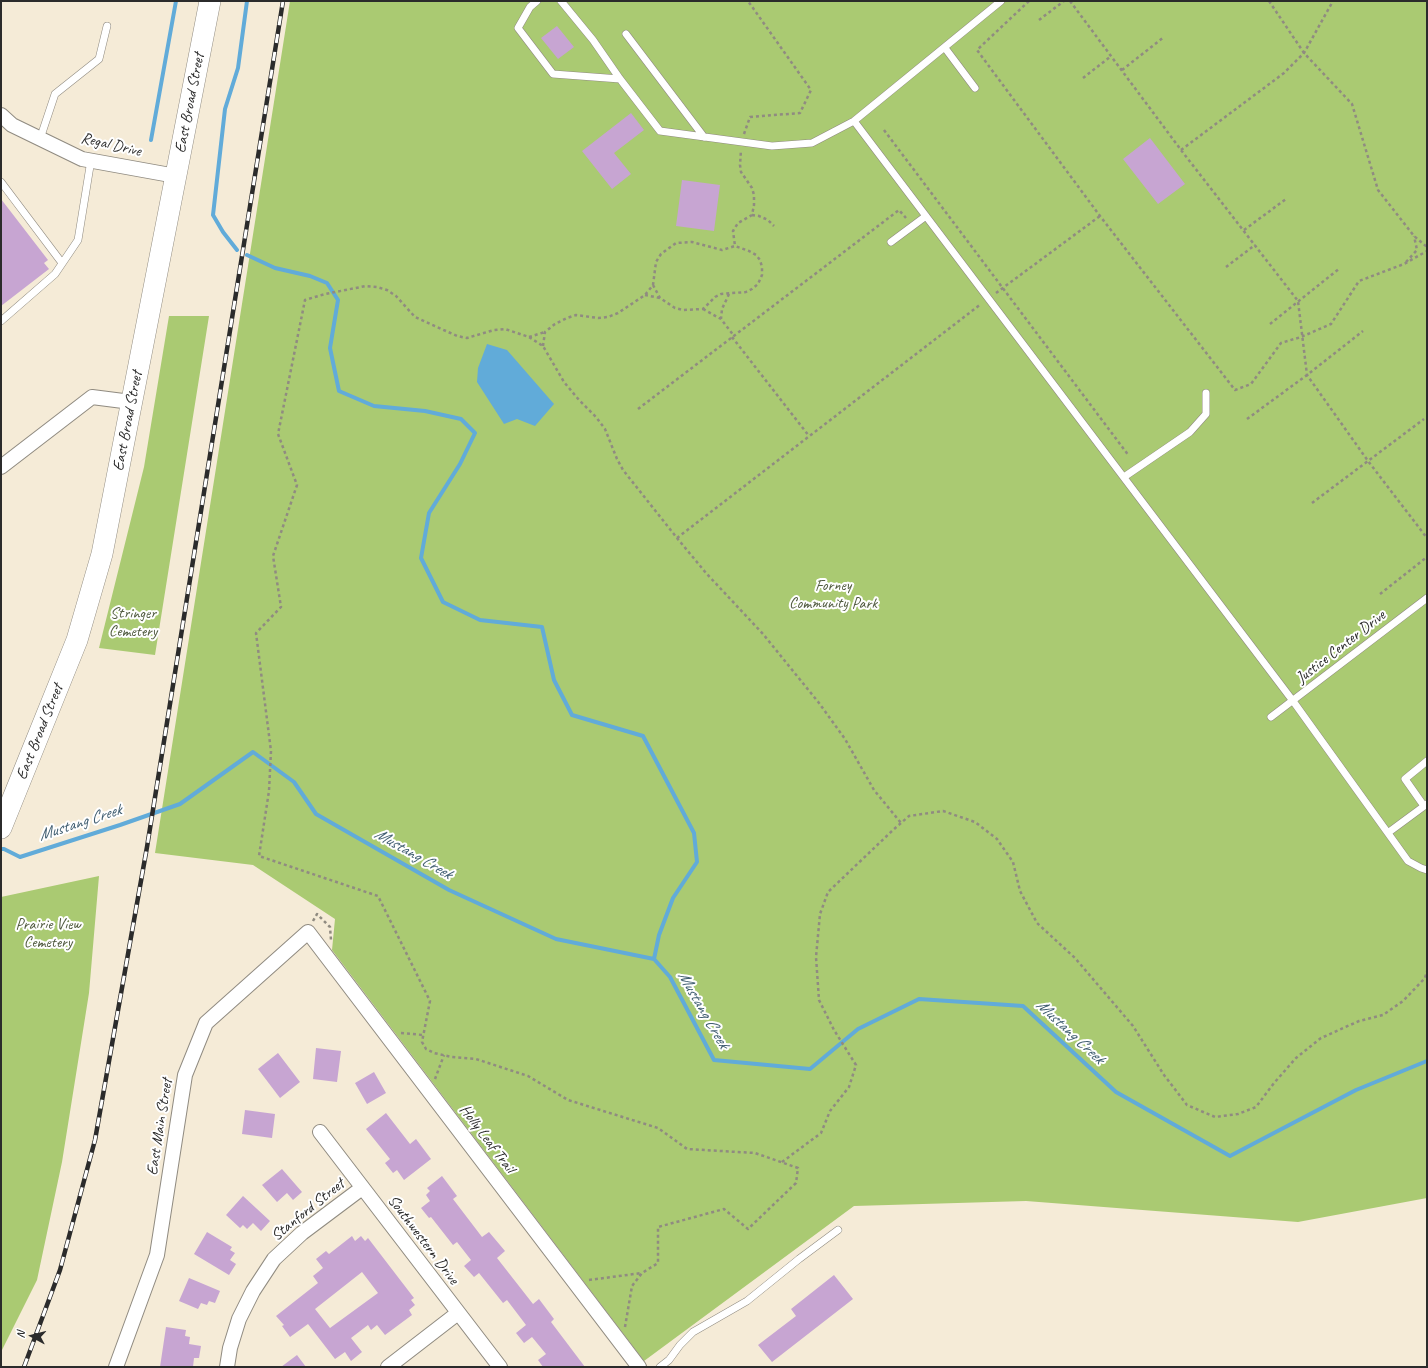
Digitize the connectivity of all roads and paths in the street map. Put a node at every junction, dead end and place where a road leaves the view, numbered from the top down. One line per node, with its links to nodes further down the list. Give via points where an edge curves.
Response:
1 (210, 1): 30 (main road, East Broad Street)
2 (537, 1): 20 (lane, via 530,6 518,28 553,74)
3 (561, 1): 20 (lane)
4 (748, 1): 27 (path, via 811,90 800,113 750,117)
5 (1001, 1): 15 (lane)
6 (1029, 1): 35 (path, via 977,50)
7 (1064, 1): 11 (path)
8 (1070, 1): 17 (path)
9 (1269, 1): 16 (path)
10 (1333, 1): 16 (path)
11 (1039, 20)
12 (107, 26): 26 (lane, via 99,59 56,94)
13 (626, 34): 25 (lane)
14 (1164, 37): 18 (path)
15 (945, 48): 21 (lane); 23 (lane)
16 (1304, 53): 28 (path, via 1284,73); 39 (path, via 1352,104 1378,190)
17 (1110, 57): 18 (path); 19 (path)
18 (1122, 70): 28 (path)
19 (1083, 78)
20 (620, 79): 25 (lane, via 660,131)
21 (975, 88)
22 (1, 115): 26 (street, Regal Drive, via 12,125)
23 (854, 121): 27 (lane, via 812,143 772,146); 34 (lane)
24 (884, 130): 50 (path)
25 (704, 137): 27 (lane)
26 (40, 139): 29 (street, Regal Drive, via 82,159)
27 (741, 142): 33 (path, via 741,172 754,195)
28 (1181, 150): 38 (path)
29 (92, 160): 30 (street, Regal Drive); 45 (lane, via 78,240)
30 (176, 176): 68 (main road, East Broad Street)
31 (1, 182): 45 (lane)
32 (1286, 198): 38 (path)
33 (752, 215): 36 (path, via 768,220); 42 (path, via 735,226)
34 (926, 216): 37 (lane); 54 (lane)
35 (1100, 216): 50 (path); 64 (path, via 1235,390 1251,384 1281,343)
36 (774, 226)
37 (912, 226): 40 (lane); 62 (path, via 899,210)
38 (1244, 230): 41 (path)
39 (1414, 236): 43 (path); 46 (path, via 1417,250)
40 (891, 242)
41 (1255, 245): 47 (path); 55 (path)
42 (735, 246): 49 (path, via 722,250 692,242 676,243 661,254 656,262); 51 (path, via 756,255 762,267 762,276 752,289)
43 (1427, 247)
44 (1427, 251): 46 (path)
45 (62, 263): 58 (lane, via 55,274)
46 (1404, 264): 64 (path, via 1359,281 1331,324)
47 (1226, 267)
48 (1340, 268): 55 (path)
49 (653, 285): 52 (path); 53 (path)
50 (1002, 288): 54 (path); 73 (path)
51 (729, 294): 56 (path, via 715,297); 57 (path, via 722,309)
52 (645, 295): 53 (path); 61 (path, via 608,317 576,315 555,324)
53 (660, 298): 56 (path, via 675,308)
54 (988, 299): 72 (path); 76 (lane)
55 (1298, 302): 59 (path); 64 (path)
56 (703, 309): 57 (path)
57 (721, 319): 62 (path)
58 (1, 321)
59 (1270, 324)
60 (1363, 330): 66 (path)
61 (545, 332): 63 (path); 65 (path)
62 (733, 336): 69 (path); 72 (path)
63 (529, 337): 65 (path); 94 (path, via 505,329 467,338 457,336 415,317 396,296 377,287 366,286 305,300 278,434 297,485 273,556 281,607 256,633 271,751 269,791 259,856 378,896 430,1000)
64 (1301, 337): 66 (path)
65 (543, 346): 78 (path, via 564,382 605,428 623,470)
66 (1307, 375): 70 (path); 74 (path)
67 (1206, 393): 76 (lane, via 1206,414 1190,432)
68 (131, 402): 75 (street, via 92,397); 88 (main road, East Broad Street, via 102,554 77,640)
69 (638, 409)
70 (1247, 418)
71 (1424, 419): 74 (path)
72 (809, 436): 78 (path)
73 (1130, 456)
74 (1368, 461): 77 (path); 79 (path)
75 (1, 467)
76 (1124, 477): 83 (lane)
77 (1312, 503)
78 (677, 538): 87 (path, via 763,634 819,703 845,739 874,790)
79 (1427, 538)
80 (1427, 557): 81 (path)
81 (1380, 594)
82 (1427, 598): 83 (lane, Justice Center Drive)
83 (1293, 700): 84 (lane, Justice Center Drive); 89 (lane)
84 (1271, 717)
85 (1427, 762): 86 (lane, via 1405,779)
86 (1426, 805): 89 (lane)
87 (901, 823): 92 (path, via 909,816 943,811 975,822 997,839 1013,862 1020,891 1037,923 1075,958 1133,1026 1164,1075 1187,1105 1215,1117 1238,1114 1256,1107 1296,1058 1321,1038 1359,1021 1383,1015 1403,1001 1425,978); 98 (path, via 828,892 820,914 816,957 819,1000 856,1065 849,1087 830,1112 821,1133)
88 (1, 827)
89 (1389, 832): 90 (lane, via 1408,861)
90 (1427, 870)
91 (308, 932): 105 (street, East Main Street, via 206,1023 185,1075 158,1255); 109 (street, Holly Leaf Trail)
92 (1427, 971)
93 (398, 1033): 94 (path)
94 (423, 1035): 95 (path, via 422,1042 426,1049)
95 (444, 1055): 96 (path); 98 (path, via 476,1059 528,1076 568,1100 658,1128 687,1148 755,1153)
96 (435, 1080)
97 (320, 1132): 99 (street, Southwestern Drive)
98 (782, 1163): 101 (path, via 798,1168 796,1184 748,1229 724,1209 658,1227 658,1263)
99 (362, 1188): 103 (street, Southwestern Drive); 106 (street, Stanford Street, via 302,1233 274,1259 253,1291 239,1319)
100 (838, 1230): 110 (lane, via 747,1301 693,1332)
101 (642, 1273): 102 (path); 104 (path, via 632,1286 624,1326)
102 (589, 1280)
103 (458, 1313): 107 (street); 108 (street, Southwestern Drive)
104 (629, 1332)
105 (116, 1367)
106 (227, 1367)
107 (388, 1367)
108 (500, 1367)
109 (639, 1367)
110 (660, 1367)

